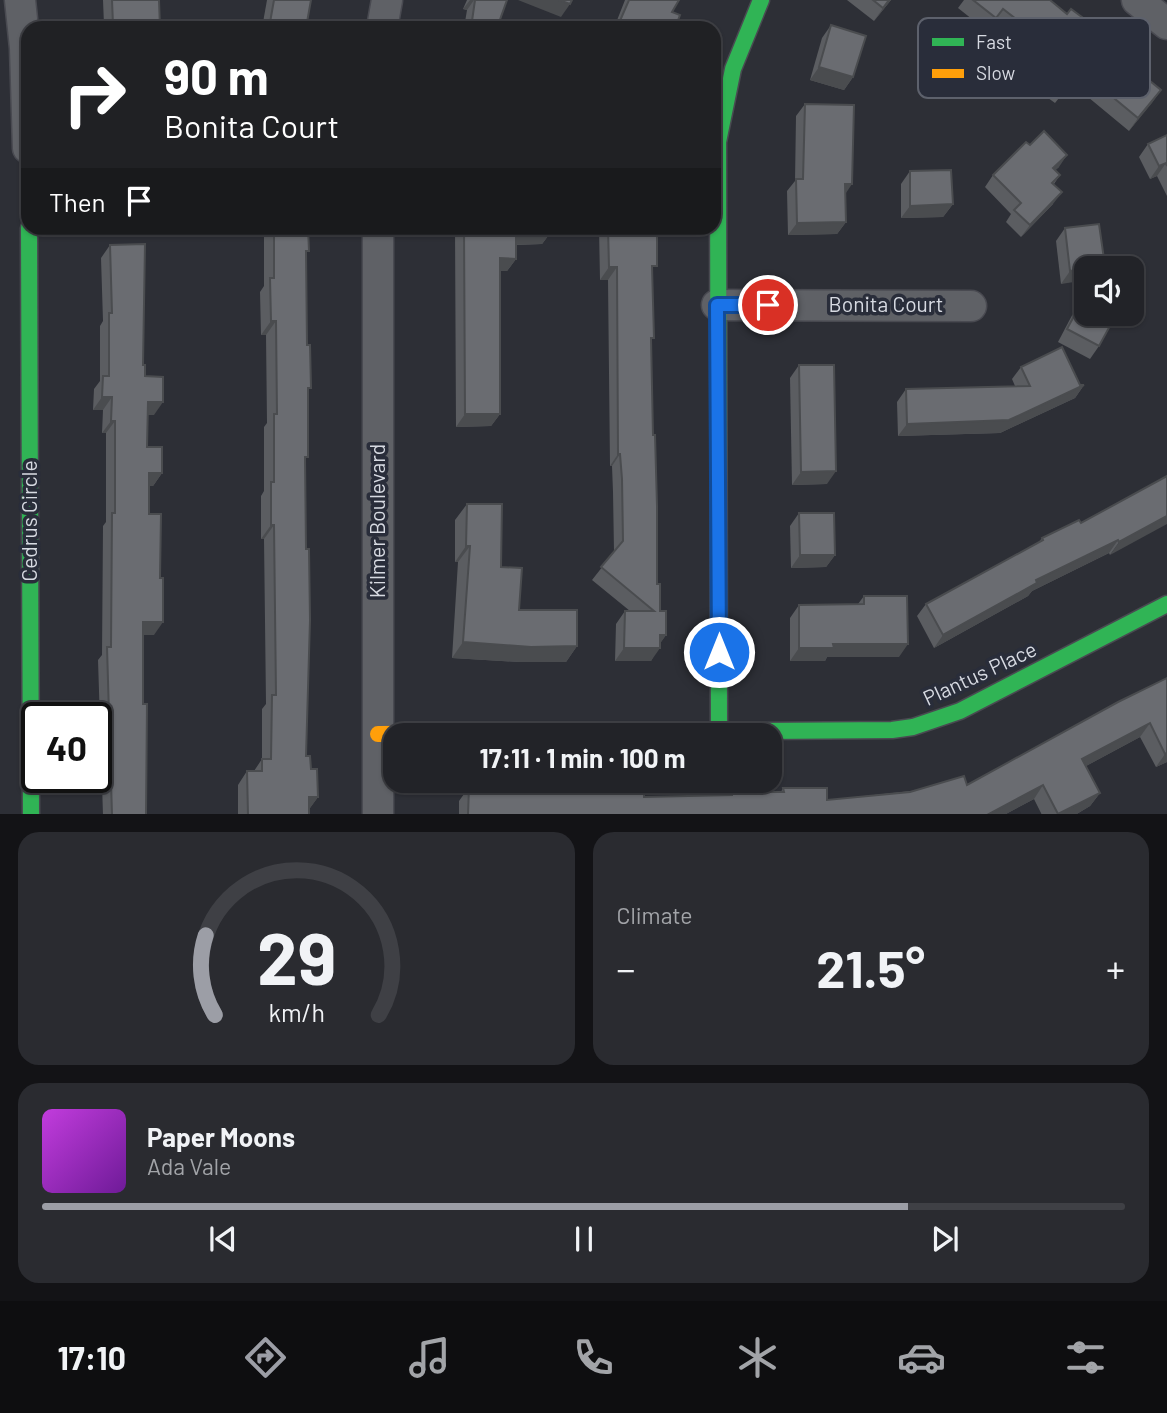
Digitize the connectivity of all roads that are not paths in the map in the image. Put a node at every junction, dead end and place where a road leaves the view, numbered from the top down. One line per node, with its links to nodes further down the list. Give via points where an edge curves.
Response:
1 (20, 0): 5 (street)
2 (387, 0): 6 (street)
3 (761, 0): 8 (street, via 731,71)
4 (1137, 0): 7 (street)
5 (22, 21)
6 (383, 21)
7 (1167, 24)
8 (721, 120)
9 (29, 235): 19 (street, Cedrus Circle)
10 (378, 235): 17 (street, Kilmer Boulevard)
11 (717, 235): 12 (street)
12 (717, 305): 13 (street, Bonita Court); 15 (street)
13 (971, 306)
14 (1167, 604): 16 (street, Plantus Place, via 960,710 923,724 892,730)
15 (719, 723)
16 (782, 731)
17 (378, 734): 18 (street, Plantus Place); 20 (street, Kilmer Boulevard)
18 (383, 734)
19 (31, 814)
20 (378, 814)

